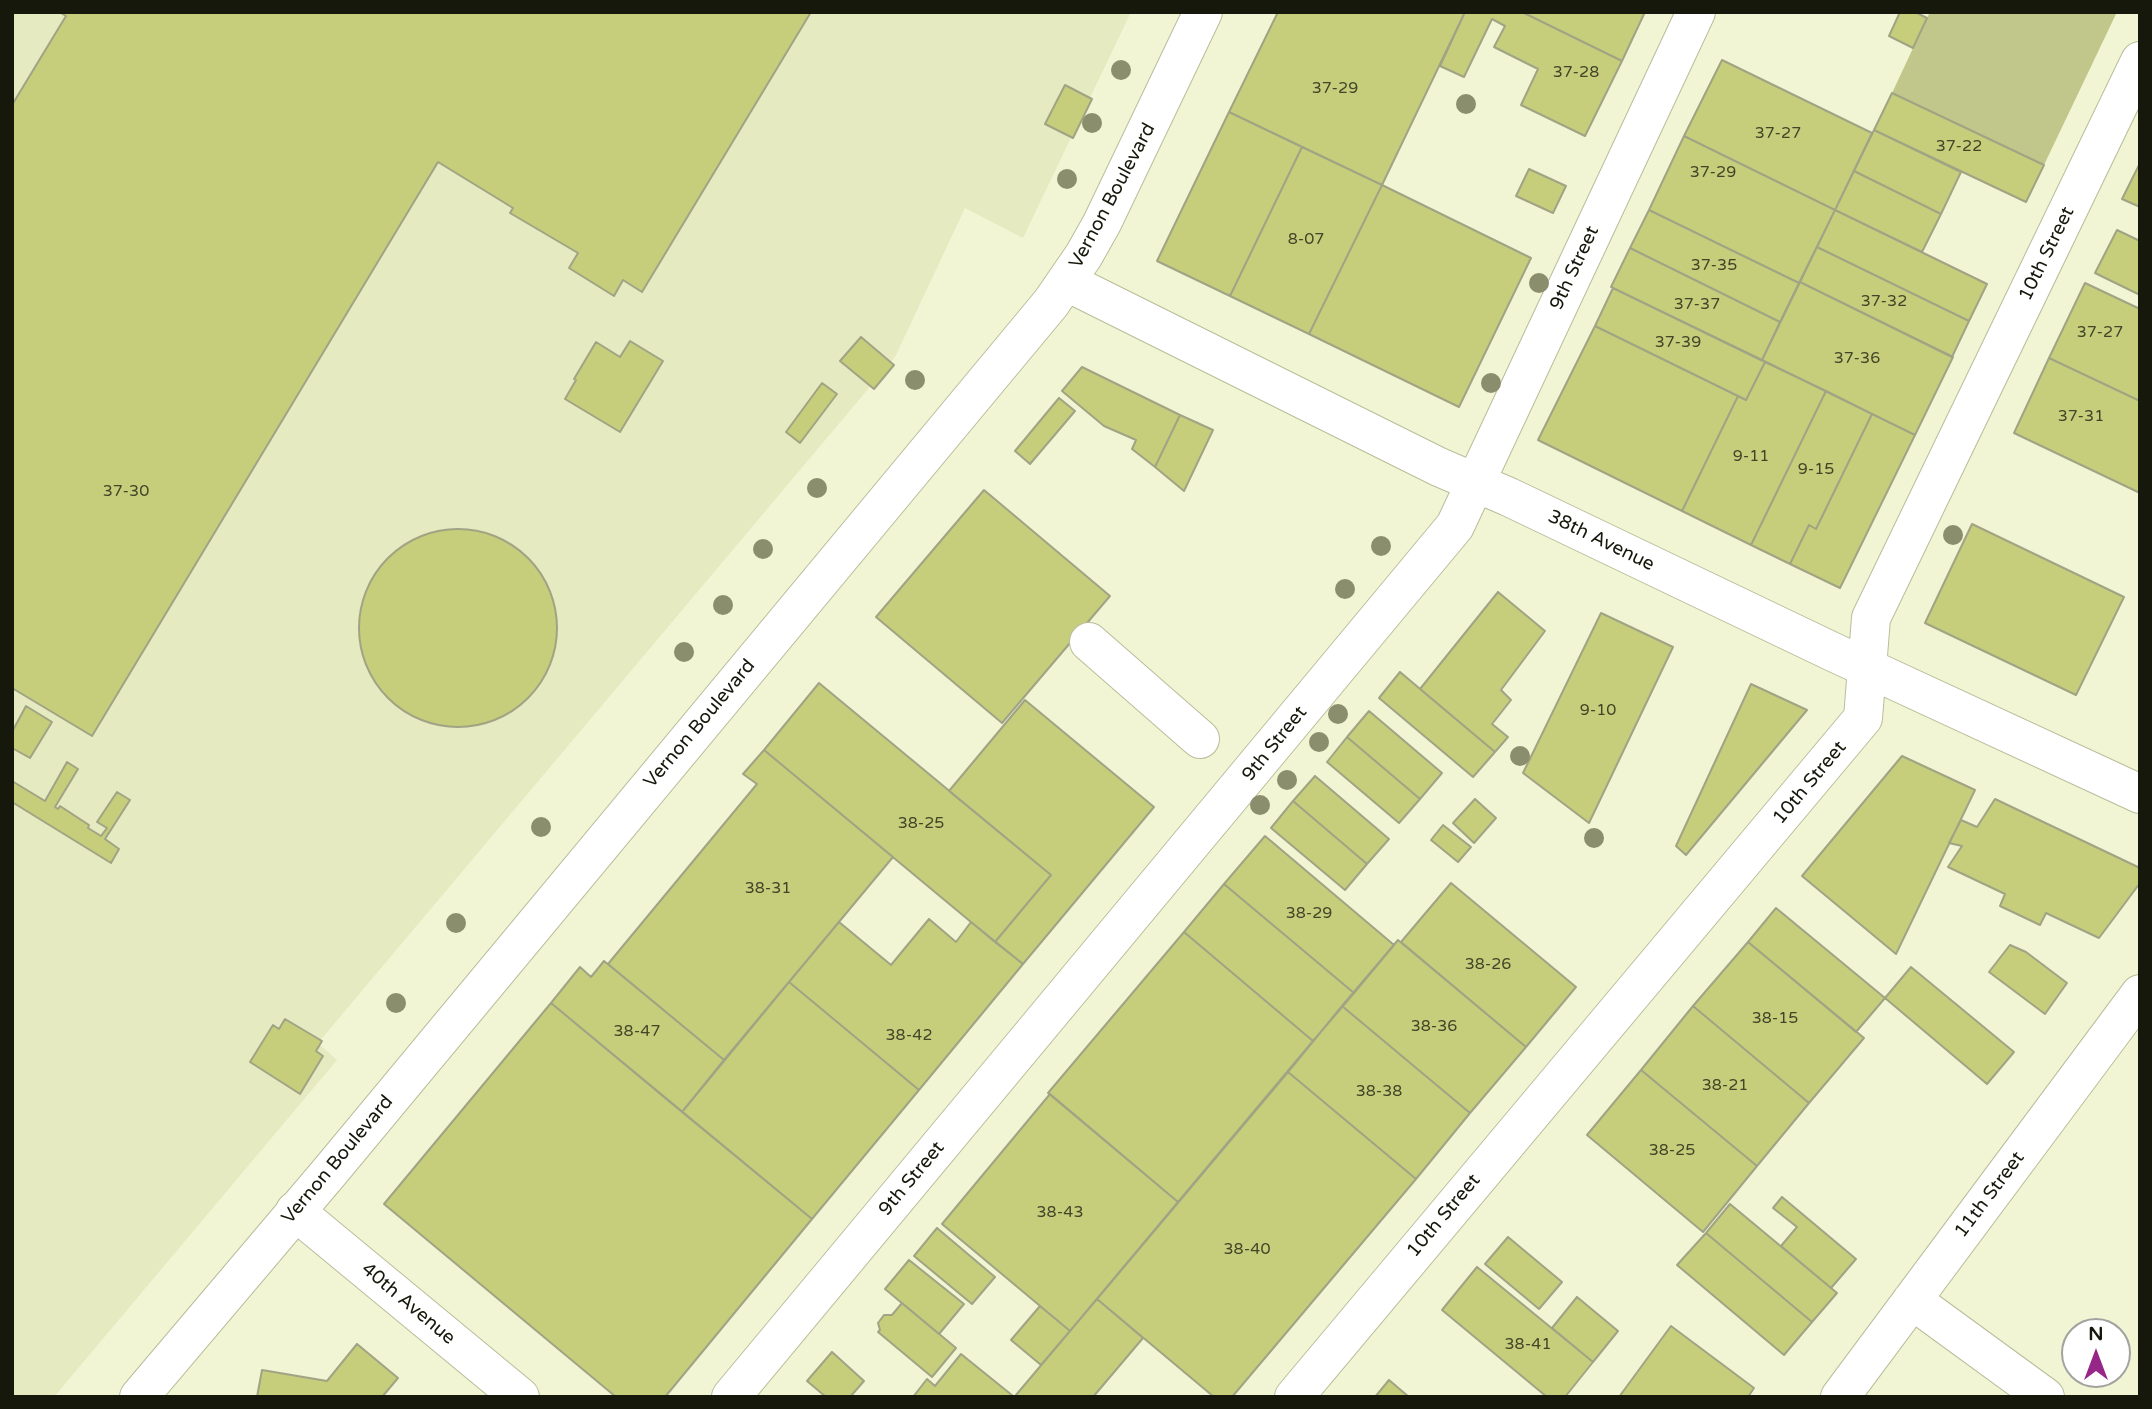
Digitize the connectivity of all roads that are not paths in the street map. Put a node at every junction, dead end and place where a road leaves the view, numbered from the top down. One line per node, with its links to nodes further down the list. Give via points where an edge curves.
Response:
1 (1203, 12): 4 (street, Vernon Boulevard, via 1102,223)
2 (1696, 12): 5 (street, 9th Street)
3 (2140, 61): 7 (street, 10th Street, via 1871,618)
4 (1066, 282): 5 (street, 38th Avenue); 11 (street, Vernon Boulevard)
5 (1474, 481): 7 (street, 38th Avenue); 8 (street, 9th Street, via 1455,526)
6 (1089, 642): 8 (street)
7 (1868, 666): 9 (street, 38th Avenue); 16 (street, 10th Street, via 1863,718 1856,727)
8 (1246, 779): 15 (street, 9th Street)
9 (2140, 794)
10 (2140, 994): 12 (street, 11th Street)
11 (295, 1211): 13 (street, Vernon Boulevard); 14 (street, 40th Avenue)
12 (1912, 1300): 17 (street, 11th Street); 18 (street)
13 (139, 1397)
14 (520, 1397)
15 (731, 1397)
16 (1294, 1397)
17 (1840, 1397)
18 (2045, 1397)

